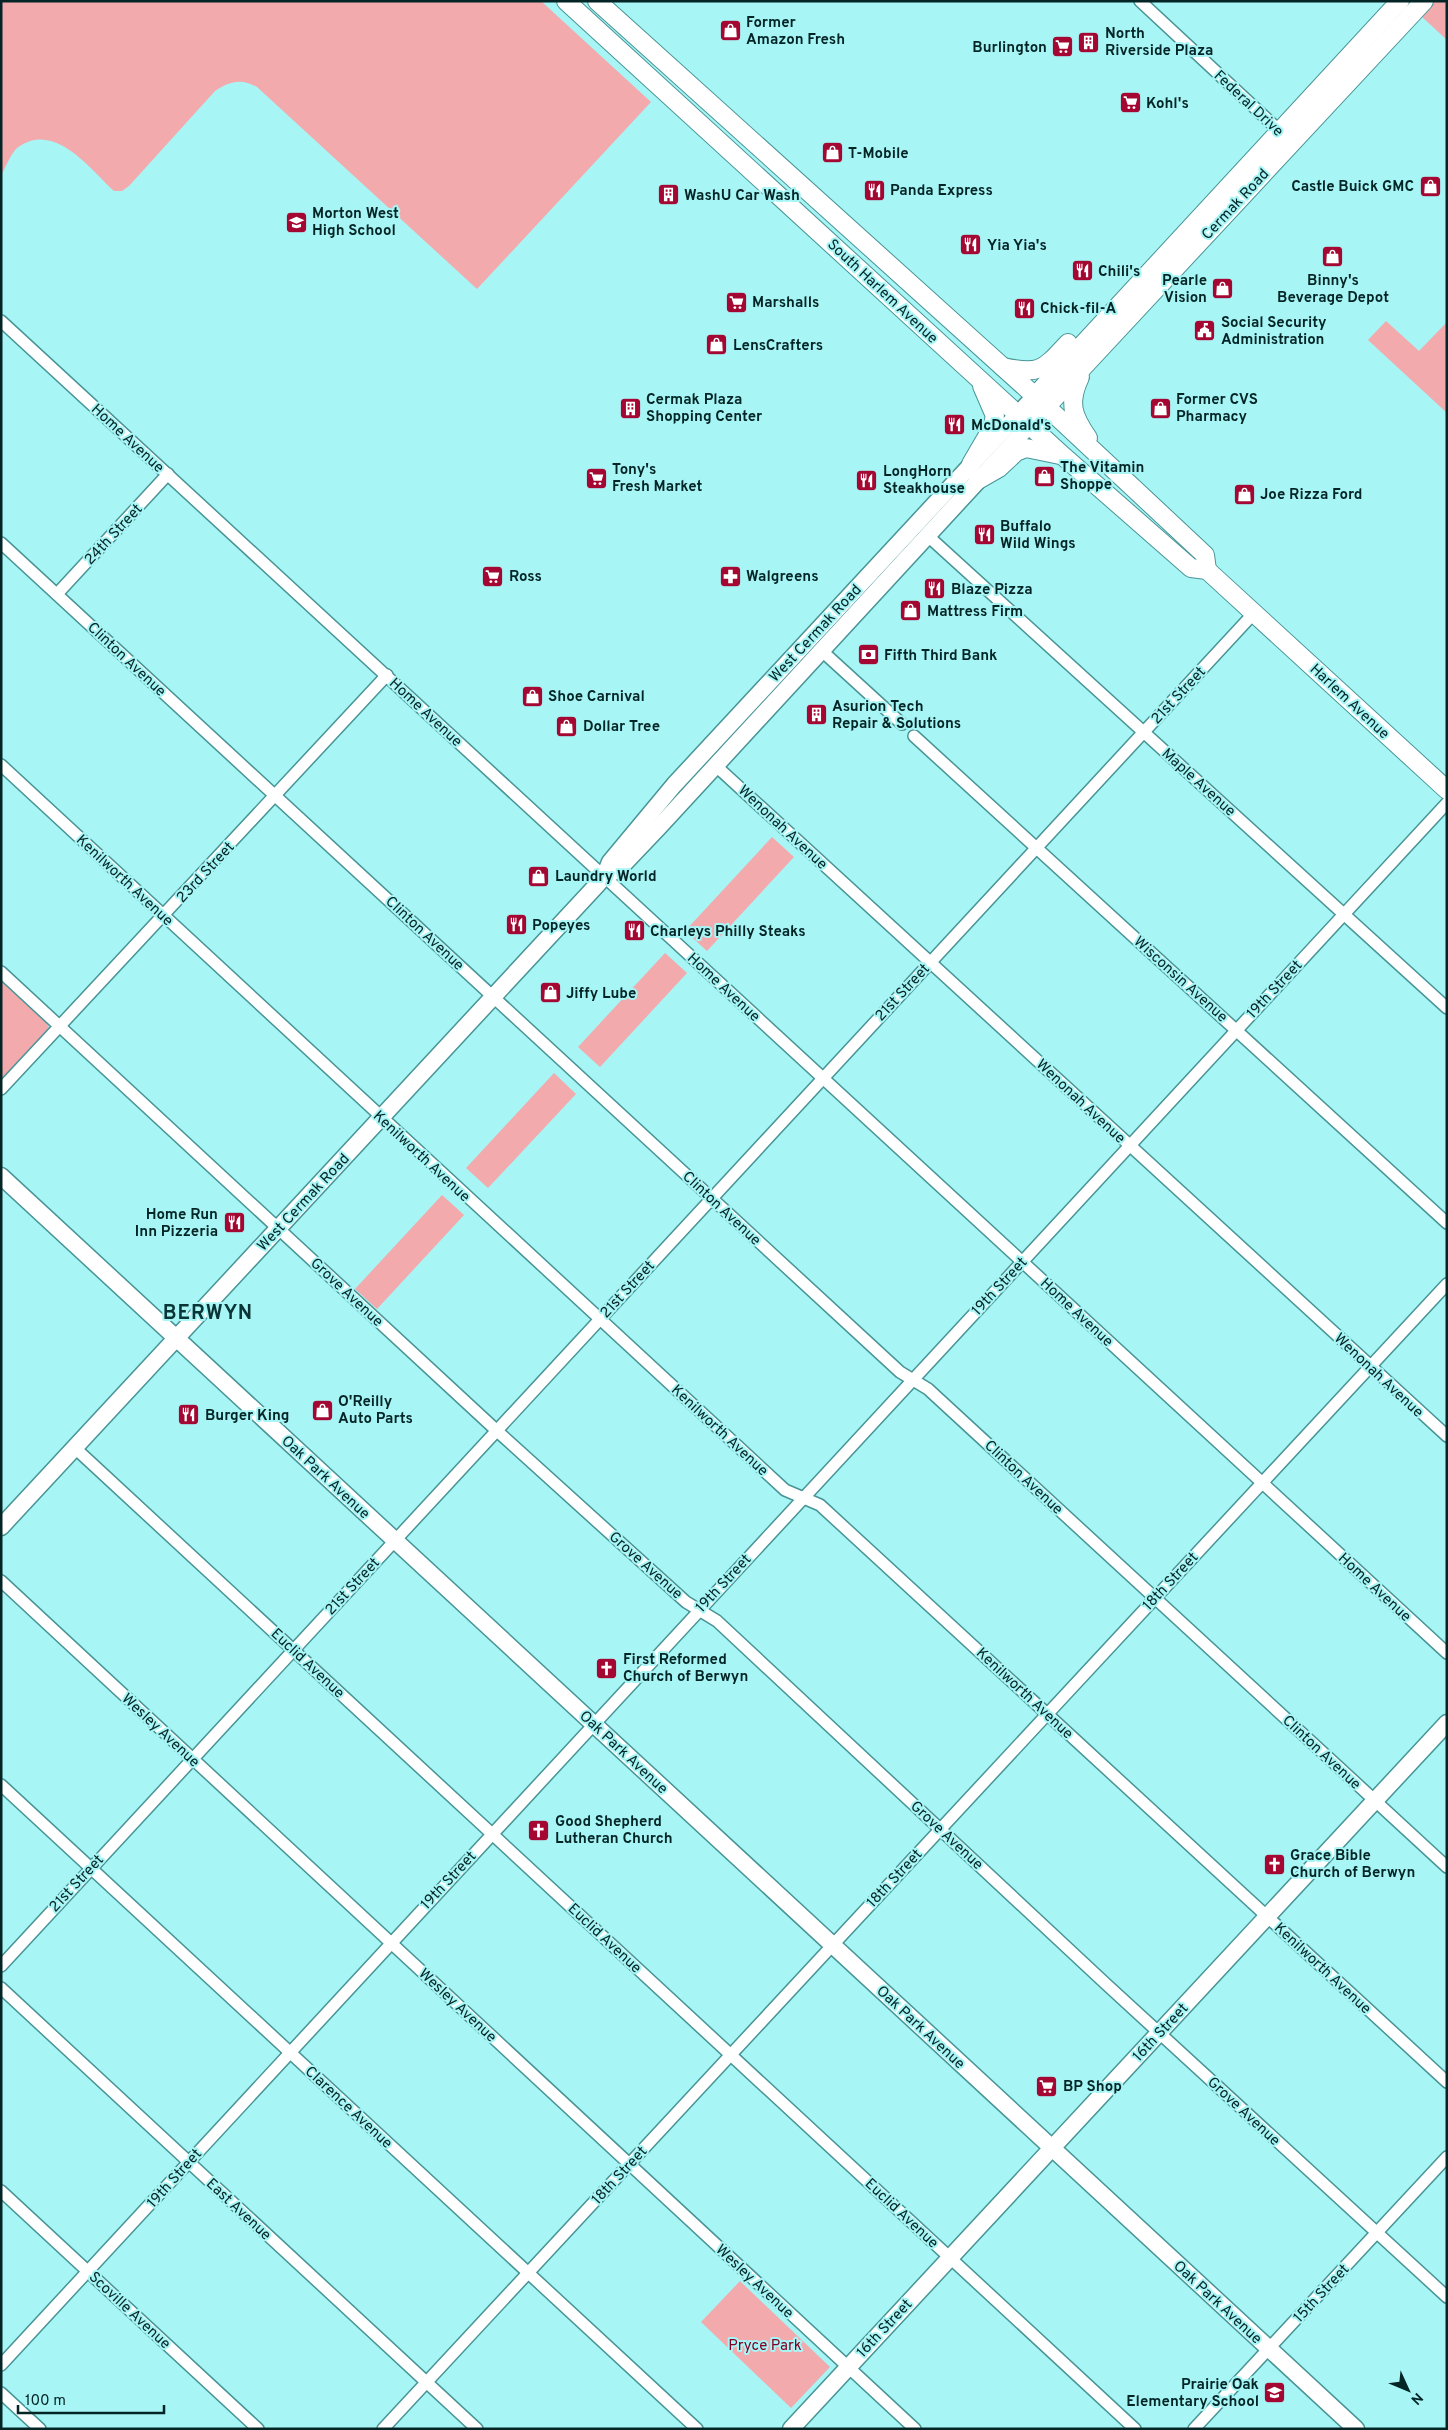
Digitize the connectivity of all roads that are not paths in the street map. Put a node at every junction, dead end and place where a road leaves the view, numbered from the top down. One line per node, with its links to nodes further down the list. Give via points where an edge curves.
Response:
1 (566, 1): 12 (main road, South Harlem Avenue)
2 (597, 1): 11 (main road, South Harlem Avenue)
3 (1140, 1): 6 (street, Federal Drive)
4 (1400, 1): 6 (main road, Cermak Road)
5 (1424, 1): 7 (main road, Cermak Road)
6 (1279, 131): 7 (street, Federal Drive); 9 (main road, Cermak Road)
7 (1292, 143): 10 (main road, Cermak Road)
8 (1, 321): 18 (street, Home Avenue)
9 (1088, 338): 11 (main road, via 1071,340 1043,366 1030,372); 13 (main road, Cermak Road)
10 (1089, 362): 13 (main road, Cermak Road); 16 (main road, via 1072,393 1071,402 1083,431)
11 (1002, 366): 13 (main road, South Harlem Avenue)
12 (978, 379): 14 (main road, South Harlem Avenue); 17 (main road, via 995,416)
13 (1040, 402): 14 (street, West Cermak Road); 16 (main road, South Harlem Avenue)
14 (1023, 420): 15 (main road, South Harlem Avenue); 17 (street, West Cermak Road)
15 (1062, 455): 17 (main road, via 1026,448 1016,452 999,468); 21 (main road, South Harlem Avenue, via 1191,568)
16 (1101, 457): 21 (main road, South Harlem Avenue, via 1205,555)
17 (975, 472): 19 (street, West Cermak Road); 35 (street, West Cermak Road, via 674,785 610,862)
18 (168, 474): 22 (street, 24th Street); 25 (street, Home Avenue)
19 (928, 536): 24 (street, West Cermak Road); 27 (street, Maple Avenue)
20 (1, 543): 22 (street, Clinton Avenue)
21 (1207, 570): 23 (main road, South Harlem Avenue)
22 (57, 594): 32 (street, Clinton Avenue)
23 (1254, 613): 27 (street, 21st Street); 31 (main road, Harlem Avenue)
24 (822, 651): 26 (street); 30 (street, West Cermak Road)
25 (387, 676): 32 (street, 23rd Street); 35 (street, Home Avenue)
26 (902, 724)
27 (1144, 732): 34 (street, 21st Street); 36 (street, Maple Avenue)
28 (914, 736): 34 (street, Wisconsin Avenue)
29 (1, 765): 37 (street, Kenilworth Avenue)
30 (715, 765): 35 (street, West Cermak Road, via 619,869); 38 (street, Wenonah Avenue)
31 (1447, 790)
32 (276, 796): 37 (street, 23rd Street); 40 (street, Clinton Avenue)
33 (1447, 803): 36 (street, 19th Street)
34 (1037, 847): 38 (street, 21st Street); 43 (street, Wisconsin Avenue)
35 (604, 877): 40 (street, West Cermak Road); 44 (street, Home Avenue)
36 (1344, 914): 41 (street, Maple Avenue); 43 (street, 19th Street)
37 (164, 916): 42 (street, 23rd Street); 46 (street, Kenilworth Avenue)
38 (930, 962): 44 (street, 21st Street); 47 (street, Wenonah Avenue)
39 (1, 972): 42 (street, Grove Avenue)
40 (494, 997): 46 (street, West Cermak Road); 49 (street, Clinton Avenue)
41 (1447, 1008)
42 (61, 1027): 45 (street, 23rd Street); 51 (street, Grove Avenue)
43 (1236, 1030): 47 (street, 19th Street); 50 (street, Wisconsin Avenue)
44 (823, 1078): 49 (street, 21st Street); 52 (street, Home Avenue)
45 (1, 1090)
46 (381, 1118): 51 (street, West Cermak Road); 54 (street, Kenilworth Avenue)
47 (1130, 1145): 52 (street, 19th Street); 56 (street, Wenonah Avenue)
48 (1, 1176): 55 (street, Oak Park Avenue)
49 (712, 1198): 54 (street, 21st Street); 57 (street, Clinton Avenue, via 900,1372)
50 (1447, 1223)
51 (279, 1229): 55 (street, West Cermak Road); 58 (street, Grove Avenue)
52 (1022, 1261): 57 (street, 19th Street); 61 (street, Home Avenue)
53 (1447, 1284): 56 (street, 18th Street)
54 (599, 1319): 58 (street, 21st Street); 62 (street, Kenilworth Avenue, via 785,1490)
55 (177, 1339): 60 (street, West Cermak Road); 64 (street, Oak Park Avenue)
56 (1370, 1366): 59 (street, Wenonah Avenue); 61 (street, 18th Street)
57 (912, 1379): 62 (street, 19th Street); 66 (street, Clinton Avenue, via 926,1387)
58 (496, 1430): 64 (street, 21st Street); 67 (street, Grove Avenue, via 686,1602)
59 (1447, 1436)
60 (75, 1448): 63 (street, West Cermak Road); 68 (street, Euclid Avenue)
61 (1262, 1482): 66 (street, 18th Street); 69 (street, Home Avenue)
62 (803, 1497): 67 (street, 19th Street); 70 (street, Kenilworth Avenue, via 820,1505)
63 (1, 1527)
64 (394, 1540): 68 (street, 21st Street); 72 (street, Oak Park Avenue)
65 (1, 1582): 73 (street, Wesley Avenue)
66 (1155, 1598): 70 (street, 18th Street); 75 (street, Clinton Avenue)
67 (699, 1610): 72 (street, 19th Street); 76 (street, Grove Avenue, via 717,1621)
68 (293, 1649): 73 (street, 21st Street); 77 (street, Euclid Avenue)
69 (1447, 1653)
70 (1047, 1714): 76 (street, 18th Street); 80 (street, Kenilworth Avenue)
71 (1447, 1722): 75 (street, 16th Street)
72 (593, 1724): 77 (street, 19th Street); 82 (street, Oak Park Avenue)
73 (192, 1759): 78 (street, 21st Street); 81 (street, Wesley Avenue)
74 (1, 1784): 78 (street, Clarence Avenue)
75 (1374, 1800): 79 (street, Clinton Avenue); 80 (street, 16th Street)
76 (940, 1829): 82 (street, 18th Street); 85 (street, Grove Avenue)
77 (492, 1833): 81 (street, 19th Street); 87 (street, Euclid Avenue)
78 (91, 1867): 83 (street, 21st Street); 86 (street, Clarence Avenue)
79 (1447, 1867)
80 (1267, 1916): 85 (street, 16th Street); 88 (street, Kenilworth Avenue)
81 (390, 1943): 86 (street, 19th Street); 92 (street, Wesley Avenue)
82 (832, 1945): 87 (street, 18th Street); 89 (street, Oak Park Avenue)
83 (1, 1966)
84 (1, 1988): 91 (street, East Avenue)
85 (1159, 2033): 89 (street, 16th Street); 94 (street, Grove Avenue)
86 (290, 2053): 91 (street, 19th Street); 97 (street, Clarence Avenue)
87 (730, 2054): 92 (street, 18th Street); 95 (street, Euclid Avenue)
88 (1447, 2082)
89 (1052, 2148): 95 (street, 16th Street); 99 (street, Oak Park Avenue)
90 (1447, 2156): 94 (street, 15th Street)
91 (189, 2162): 96 (street, 19th Street); 102 (street, East Avenue)
92 (629, 2164): 97 (street, 18th Street); 101 (street, Wesley Avenue)
93 (1, 2191): 96 (street, Scoville Avenue)
94 (1376, 2232): 98 (street, Grove Avenue); 99 (street, 15th Street)
95 (950, 2257): 101 (street, 16th Street); 111 (street, Euclid Avenue)
96 (88, 2271): 100 (street, 19th Street); 105 (street, Scoville Avenue)
97 (528, 2272): 102 (street, 18th Street); 108 (street, Clarence Avenue)
98 (1447, 2297)
99 (1269, 2348): 112 (street, 15th Street); 113 (street, Oak Park Avenue)
100 (1, 2364)
101 (848, 2367): 109 (street, 16th Street); 110 (street, Wesley Avenue)
102 (428, 2383): 106 (street, 18th Street); 107 (street, East Avenue)
103 (1, 2393): 104 (street)
104 (40, 2429)
105 (258, 2429)
106 (383, 2429)
107 (477, 2429)
108 (697, 2429)
109 (791, 2429)
110 (915, 2429)
111 (1135, 2429)
112 (1194, 2429)
113 (1356, 2429)

